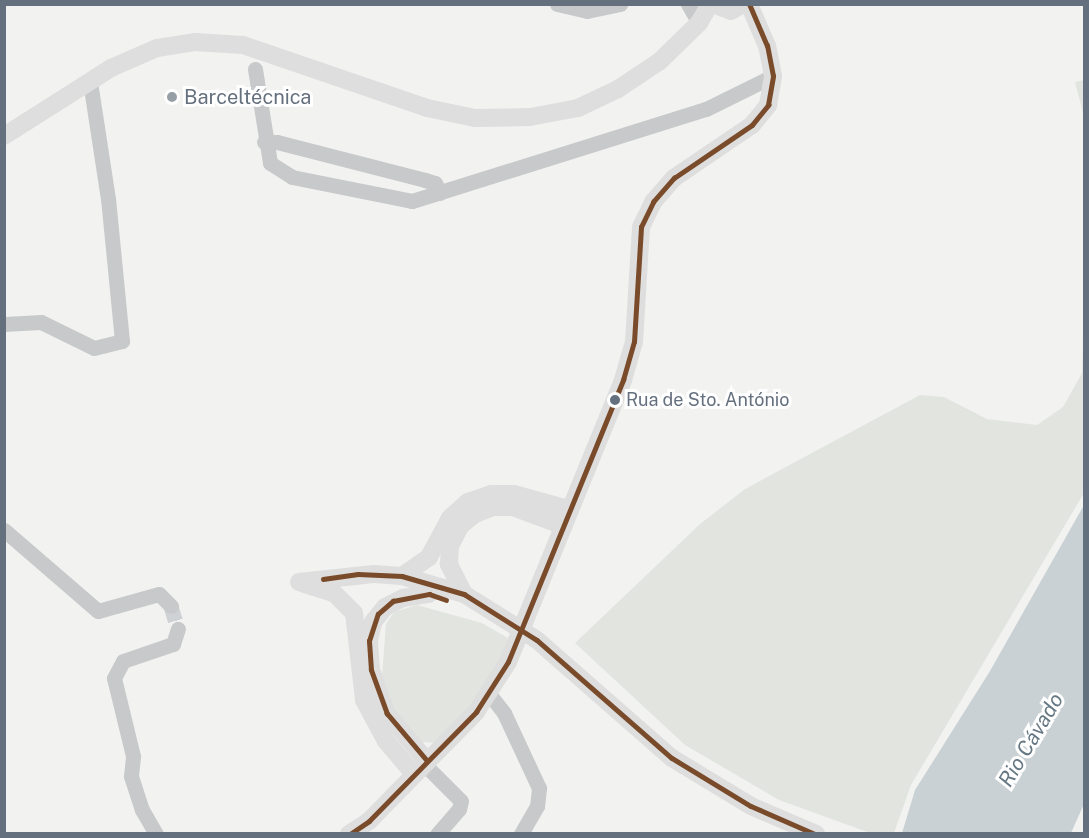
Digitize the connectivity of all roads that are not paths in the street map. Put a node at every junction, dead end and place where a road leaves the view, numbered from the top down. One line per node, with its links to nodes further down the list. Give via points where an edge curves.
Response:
1 (557, 4): 2 (street, via 587,11)
2 (620, 4)
3 (688, 4): 6 (street)
4 (749, 4): 7 (main road)
5 (724, 7): 6 (main road); 7 (main road)
6 (699, 23): 10 (main road, via 660,61 618,89 578,108 530,117 475,118 427,108 243,45 195,42 158,48)
7 (756, 24): 9 (main road, via 767,46)
8 (255, 69): 12 (street)
9 (773, 76): 13 (street, via 706,109); 15 (main road, via 768,105 752,125 674,178 653,202 641,226 634,342 623,380)
10 (90, 81): 11 (main road); 14 (street, via 108,199 122,341 94,348 41,322)
11 (4, 136)
12 (264, 142): 13 (street, via 425,180 435,183); 13 (street, via 270,163 292,177 412,201)
13 (440, 193)
14 (4, 324)
15 (564, 517): 17 (main road, via 514,494 491,494 468,502 450,518 429,557); 20 (main road, via 513,507 493,507 475,514 460,526 450,546 449,564); 24 (main road, via 508,662)
16 (4, 530): 21 (street, via 98,611 159,594)
17 (402, 576): 18 (main road, via 358,574); 20 (main road)
18 (323, 579): 19 (main road); 25 (main road, via 299,582 334,593 354,613 364,700 386,741)
19 (429, 594): 22 (main road); 25 (main road, via 403,598 385,607 374,622 369,641 371,670 387,714)
20 (464, 594): 22 (main road)
21 (171, 606)
22 (498, 616): 30 (main road, via 537,640 672,758 751,806)
23 (178, 629): 26 (street, via 173,644 123,661 114,678 133,756 131,776 142,810)
24 (490, 695): 25 (main road); 29 (street, via 504,712 539,788 537,806)
25 (422, 766): 27 (main road, via 369,821); 28 (street, via 460,801 459,809)
26 (156, 834)
27 (349, 834)
28 (437, 834)
29 (521, 834)
30 (816, 834)

